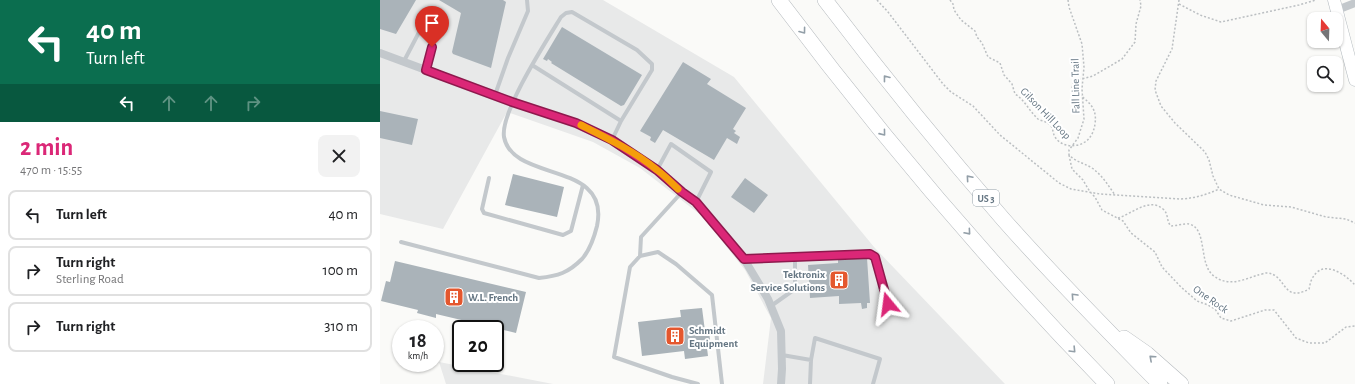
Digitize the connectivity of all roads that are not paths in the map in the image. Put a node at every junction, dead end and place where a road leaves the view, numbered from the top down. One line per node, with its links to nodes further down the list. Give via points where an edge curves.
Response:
1 (527, 0): 11 (lane, via 528,11)
2 (779, 0): 34 (highway, one-way to 34, via 914,171 1025,298)
3 (826, 0): 26 (highway, US 3, one-way to 3, via 1003,219 958,166)
4 (1355, 3): 5 (street)
5 (1335, 5): 10 (main road)
6 (380, 53): 7 (street)
7 (404, 61): 9 (street); 9 (lane, via 427,17 432,16 438,23)
8 (532, 65): 12 (lane); 13 (lane); 13 (lane, via 561,17 572,12 637,50 652,64 652,70)
9 (426, 70): 11 (street)
10 (1355, 80)
11 (495, 95): 12 (street)
12 (512, 102): 14 (street, via 576,123); 17 (lane, via 504,133 506,144 513,153 518,158)
13 (621, 121): 14 (lane)
14 (612, 140): 15 (street)
15 (657, 170): 18 (street); 19 (lane, via 671,144 711,172)
16 (489, 178): 17 (lane, via 482,209 484,213 562,235 570,231)
17 (583, 185): 20 (lane, via 596,200 598,208 595,234 589,250 582,259 568,271 556,276 539,278)
18 (682, 192): 19 (street); 21 (lane, via 641,237)
19 (696, 202): 23 (street)
20 (401, 242)
21 (640, 256): 29 (lane, via 630,267 614,357); 30 (lane, via 658,252 712,295)
22 (795, 257): 23 (lane); 24 (lane, via 870,254 875,257); 25 (lane, via 795,289)
23 (744, 259): 25 (street)
24 (888, 304)
25 (771, 306): 27 (street, via 781,331)
26 (1095, 318): 35 (highway, US 3); 36 (highway, one-way to 26, via 1147,354)
27 (782, 355): 28 (lane); 31 (street)
28 (811, 360): 32 (lane); 33 (lane, via 815,338 880,359)
29 (698, 384)
30 (722, 384)
31 (780, 384)
32 (810, 384)
33 (874, 384)
34 (1107, 384)
35 (1160, 384)
36 (1181, 384)

